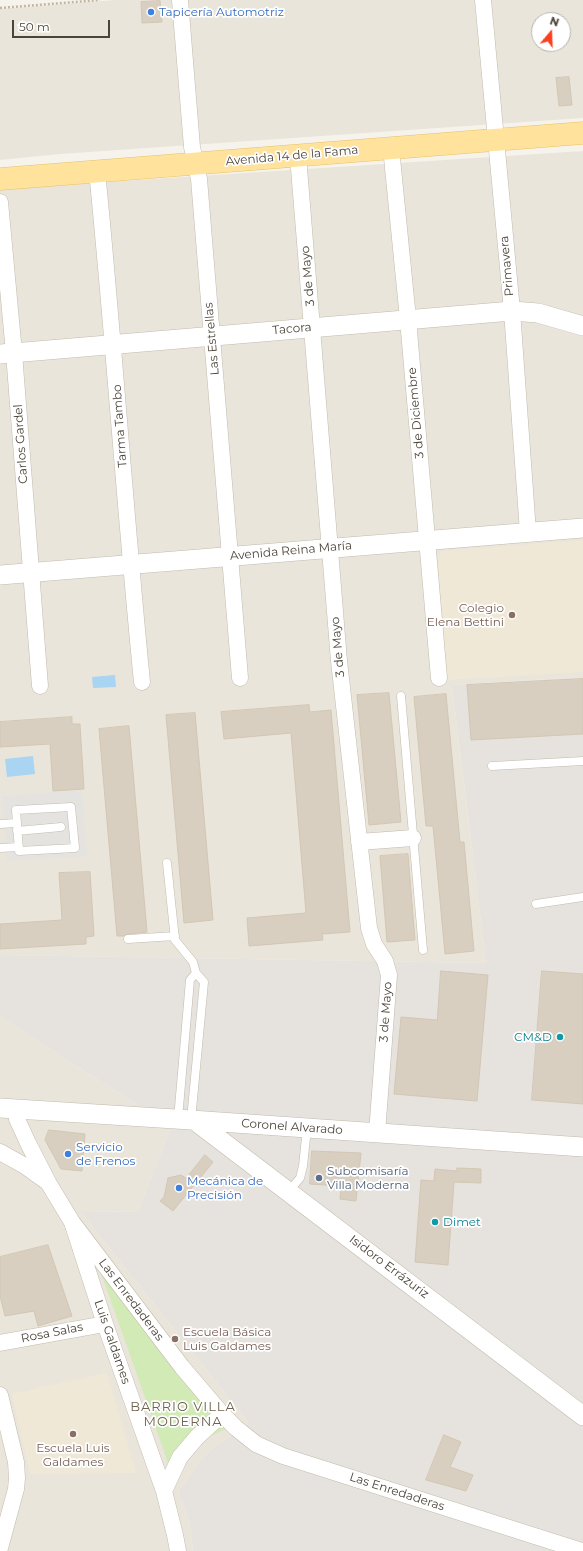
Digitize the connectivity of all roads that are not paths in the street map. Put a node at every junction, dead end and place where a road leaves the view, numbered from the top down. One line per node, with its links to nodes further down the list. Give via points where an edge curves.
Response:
1 (180, 0): 7 (street, Las Estrellas, via 192,147)
2 (483, 0): 4 (street, Primavera)
3 (583, 133): 4 (main road, Avenida 14 de la Fama)
4 (495, 140): 5 (main road, Avenida 14 de la Fama); 11 (street, Primavera)
5 (391, 148): 6 (main road, Avenida 14 de la Fama); 12 (street, 3 de Diciembre)
6 (298, 156): 7 (main road, Avenida 14 de la Fama); 14 (street, 3 de Mayo)
7 (196, 164): 8 (main road, Avenida 14 de la Fama); 15 (street, Las Estrellas)
8 (97, 171): 9 (main road, Avenida 14 de la Fama); 16 (street, Tarma Tambo)
9 (0, 179)
10 (0, 202): 17 (street, Carlos Gardel)
11 (512, 311): 12 (street, Tacora); 13 (street, Tacora, via 538,313); 19 (street, Primavera)
12 (408, 319): 14 (street, Tacora); 20 (street, 3 de Diciembre)
13 (583, 326)
14 (312, 327): 15 (street, Tacora); 21 (street, 3 de Mayo)
15 (212, 336): 16 (street, Tacora); 22 (street, Las Estrellas)
16 (113, 344): 17 (street, Tacora); 23 (street, Tarma Tambo)
17 (7, 353): 24 (street, Carlos Gardel)
18 (583, 528): 19 (street, Avenida Reina María)
19 (528, 532): 20 (street, Avenida Reina María)
20 (427, 540): 21 (street, Avenida Reina María); 27 (street, 3 de Diciembre)
21 (330, 548): 22 (street, Avenida Reina María); 37 (street, 3 de Mayo, via 339,661)
22 (230, 556): 23 (street, Avenida Reina María); 26 (street, Las Estrellas)
23 (130, 564): 24 (street, Avenida Reina María); 28 (street, Tarma Tambo)
24 (31, 572): 25 (street, Avenida Reina María); 29 (street, Carlos Gardel)
25 (0, 575)
26 (240, 678)
27 (438, 678)
28 (142, 682)
29 (40, 686)
30 (401, 696): 36 (lane)
31 (583, 761): 32 (lane)
32 (492, 766)
33 (0, 824): 34 (lane)
34 (17, 827): 35 (lane); 38 (lane); 38 (lane, via 16,810 72,807 75,848 19,851)
35 (61, 827)
36 (414, 838): 37 (street); 45 (lane)
37 (360, 842): 51 (street, 3 de Mayo, via 369,928 389,975)
38 (19, 847): 39 (lane)
39 (0, 848)
40 (167, 863): 43 (lane)
41 (583, 897): 42 (lane)
42 (536, 904)
43 (174, 936): 44 (lane); 46 (lane, via 193,962)
44 (128, 940)
45 (423, 950)
46 (196, 973): 48 (lane, via 190,980); 48 (lane, via 204,982)
47 (8, 1109): 48 (street, Coronel Alvarado); 55 (street, Luis Galdames, via 17,1118)
48 (188, 1120): 49 (street, Coronel Alvarado); 54 (street, Isidoro Errázuriz)
49 (245, 1124): 50 (street, Coronel Alvarado); 54 (street, via 237,1130 234,1139 235,1148)
50 (307, 1128): 51 (street, Coronel Alvarado); 56 (lane, via 300,1178)
51 (377, 1133): 52 (street, Coronel Alvarado)
52 (583, 1147)
53 (0, 1152): 55 (street, Luis Galdames)
54 (239, 1153): 56 (street, Isidoro Errázuriz)
55 (49, 1184): 57 (street, Luis Galdames)
56 (289, 1191): 62 (street, Isidoro Errázuriz)
57 (72, 1222): 58 (street, Luis Galdames); 61 (street, Las Enredaderas, via 182,1367)
58 (105, 1324): 59 (street, Rosa Salas); 63 (street, Luis Galdames)
59 (0, 1343)
60 (0, 1395): 64 (street, via 16,1462 17,1478)
61 (222, 1414): 63 (street, via 180,1457); 66 (street, Las Enredaderas, via 246,1437 271,1452)
62 (583, 1416)
63 (164, 1491): 65 (street, Luis Galdames)
64 (0, 1548)
65 (178, 1551)
66 (582, 1551)

